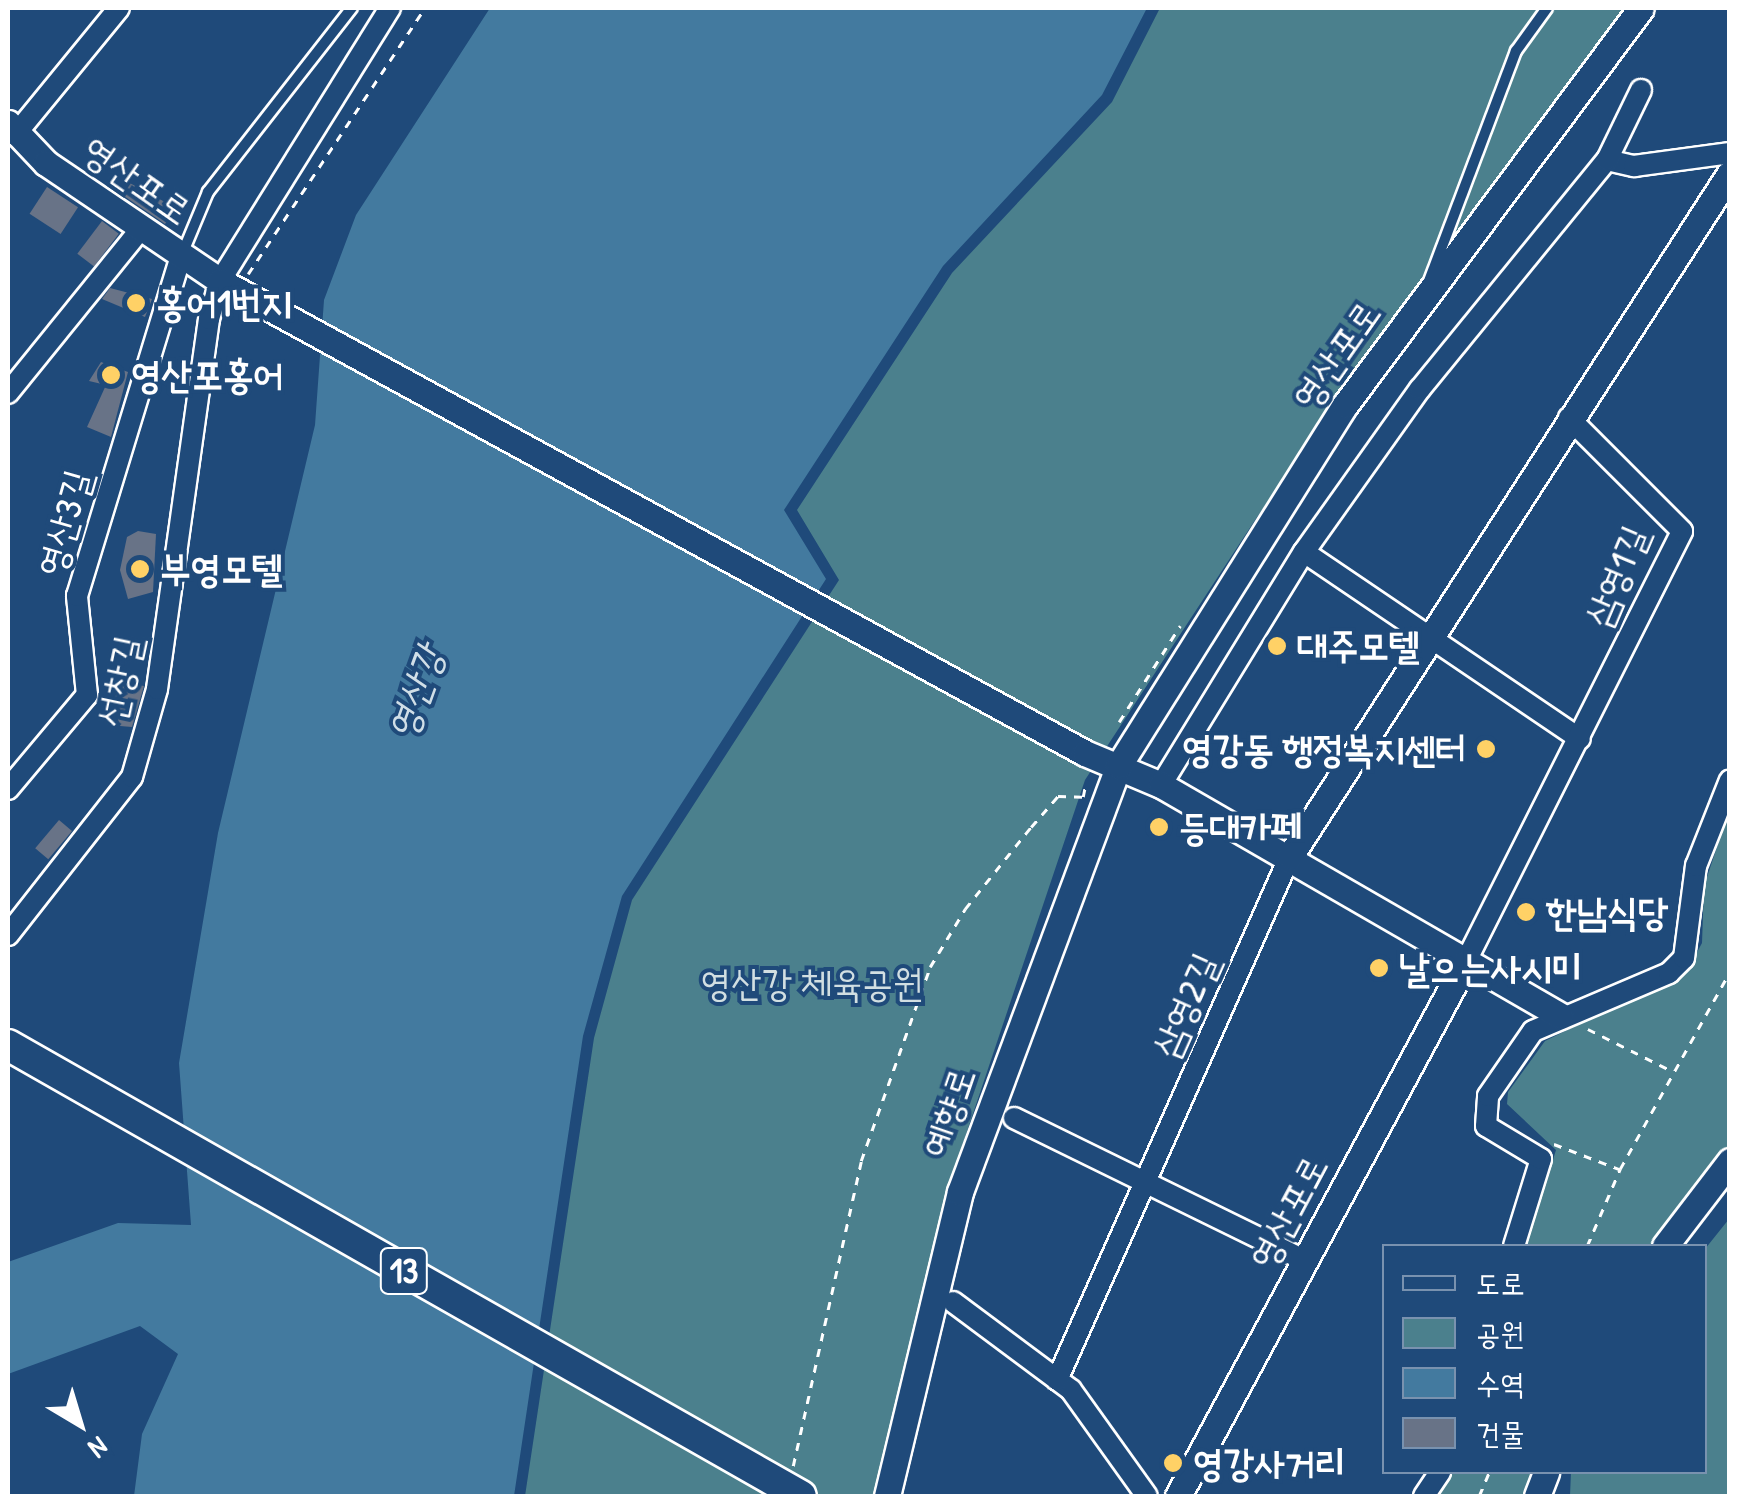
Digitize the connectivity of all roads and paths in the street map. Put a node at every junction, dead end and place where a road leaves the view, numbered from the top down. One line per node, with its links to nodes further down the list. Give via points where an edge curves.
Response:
1 (119, 8): 8 (street, 영산포로)
2 (352, 8): 13 (lane, via 208,192)
3 (390, 8): 14 (street, 선창길)
4 (424, 8): 14 (path)
5 (1546, 8): 15 (lane, via 1516,51 1434,258)
6 (1641, 8): 15 (street, 영산포로)
7 (1641, 90): 10 (street)
8 (11, 129): 12 (street, 영산포로)
9 (1730, 153): 10 (street, via 1634,166)
10 (1607, 160): 18 (street, via 1420,389)
11 (1730, 173): 17 (street)
12 (140, 230): 13 (street, 영산포로); 16 (street)
13 (181, 256): 14 (street, 영산포로); 25 (street, 영산3길, via 77,596 87,695)
14 (235, 289): 21 (street, 영산포로, via 1085,753); 27 (street, 선창길, via 208,320 157,690 132,778)
15 (1428, 290): 21 (street, 영산포로, via 1283,496)
16 (9, 387)
17 (1569, 418): 19 (street); 20 (street, 삼영1길, via 1682,531)
18 (1304, 552): 19 (street); 23 (street)
19 (1431, 636): 20 (street); 26 (street)
20 (1580, 739): 28 (street, 삼영1길)
21 (1119, 764): 23 (street); 46 (street, 예향로, via 960,1192)
22 (1730, 780): 30 (street, via 1696,866 1684,958 1656,979)
23 (1161, 785): 26 (street)
24 (1085, 786): 45 (path, via 1083,797 1058,796 1049,806 965,909 930,967 861,1161)
25 (8, 788)
26 (1290, 856): 28 (street); 37 (street, 삼영2길)
27 (8, 935)
28 (1465, 963): 30 (street); 41 (street, 영산포로)
29 (1730, 972): 32 (path)
30 (1560, 1015): 32 (path); 34 (street, via 1519,1044 1482,1114 1490,1131)
31 (8, 1045): 45 (main road, 13, bridge)
32 (1673, 1071): 36 (path)
33 (1014, 1118): 37 (street)
34 (1538, 1153): 36 (path, via 1558,1141); 38 (street, via 1541,1165)
35 (1730, 1161): 40 (street)
36 (1620, 1169): 39 (path)
37 (1144, 1182): 41 (street); 43 (street, 삼영2길)
38 (1515, 1244)
39 (1588, 1244)
40 (1667, 1244)
41 (1304, 1260): 48 (street, 영산포로)
42 (953, 1302): 43 (street)
43 (1056, 1380): 47 (street, via 1071,1390)
44 (1439, 1474): 49 (street)
45 (796, 1488)
46 (887, 1496)
47 (1147, 1496)
48 (1178, 1496)
49 (1424, 1496)

